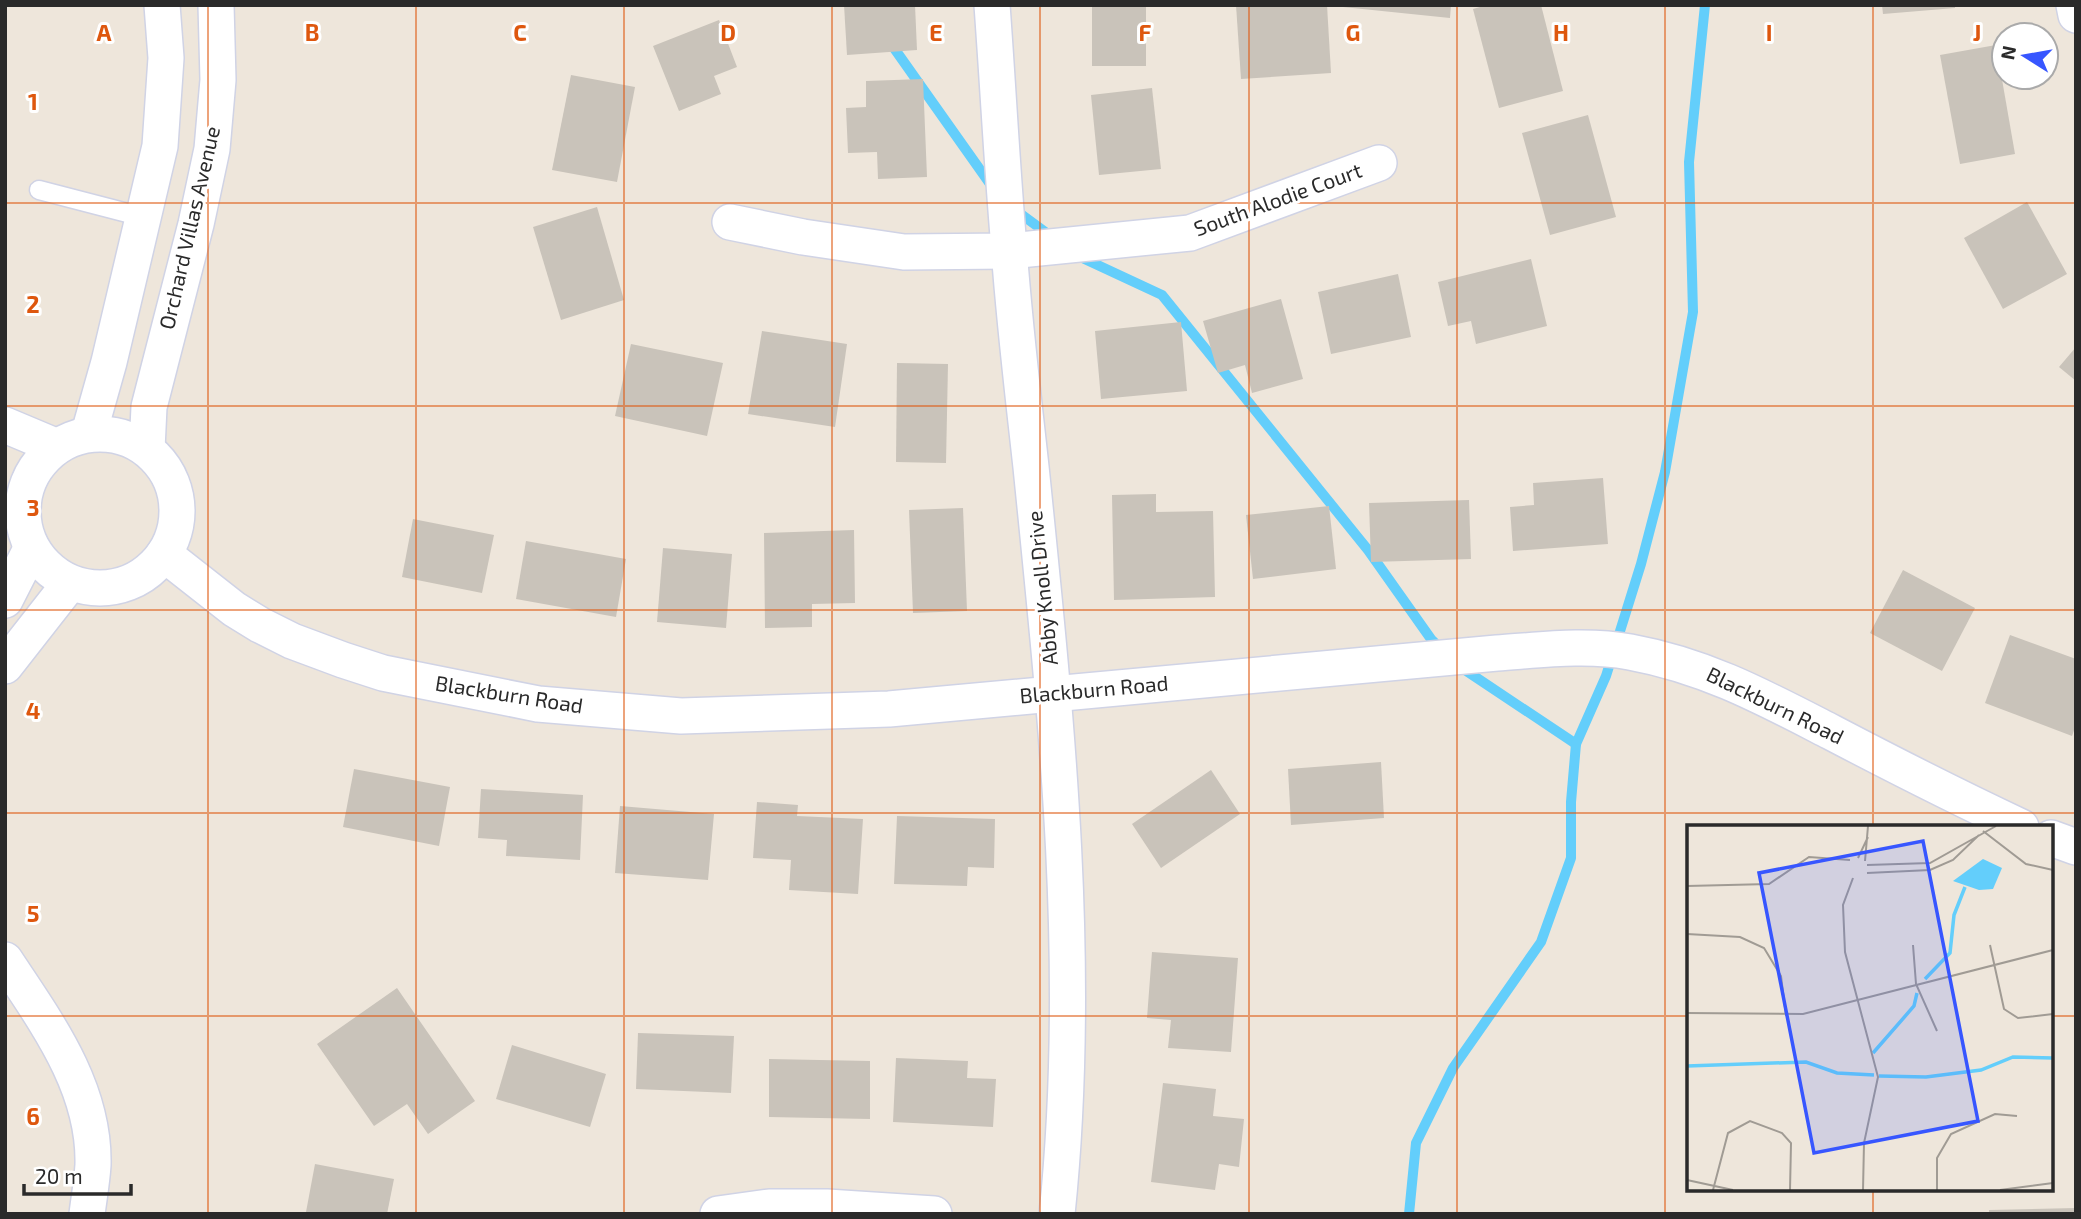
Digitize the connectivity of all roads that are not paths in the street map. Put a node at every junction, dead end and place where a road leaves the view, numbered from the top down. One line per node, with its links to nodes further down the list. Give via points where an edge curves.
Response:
1 (162, 5): 8 (street, via 166,58 160,146)
2 (216, 5): 14 (street, Orchard Villas Avenue, via 218,80 212,149 149,407)
3 (992, 5): 10 (street, Abby Knoll Drive)
4 (2074, 5): 5 (street)
5 (2076, 15)
6 (1380, 163): 10 (street, South Alodie Court, via 1190,233)
7 (39, 190): 8 (lane)
8 (143, 217): 12 (street)
9 (730, 222): 10 (street, South Alodie Court, via 904,253)
10 (1009, 251): 21 (street, Abby Knoll Drive)
11 (5, 425): 13 (street)
12 (89, 433): 13 (street); 14 (street, via 121,434)
13 (55, 446): 15 (street)
14 (147, 449): 17 (street, via 163,466 177,510 174,533)
15 (17, 484): 16 (street)
16 (31, 549): 18 (street, via 47,569); 19 (street)
17 (164, 554): 18 (street, via 145,573 122,585 96,589); 21 (street, Blackburn Road, via 234,609 292,640 383,673 538,704 681,716 889,709)
18 (70, 583): 20 (street)
19 (5, 600)
20 (5, 666)
21 (1054, 693): 22 (street, Blackburn Road, via 1497,653 1577,648 1627,651 1685,664 1736,683); 29 (street, Abby Knoll Drive, via 1067,953 1066,1103)
22 (2017, 825)
23 (2053, 839): 24 (street)
24 (2076, 846)
25 (5, 960): 26 (street, via 62,1049 83,1100 93,1164)
26 (87, 1214)
27 (718, 1214): 28 (street, via 769,1207 827,1207)
28 (934, 1214)
29 (1057, 1214)

